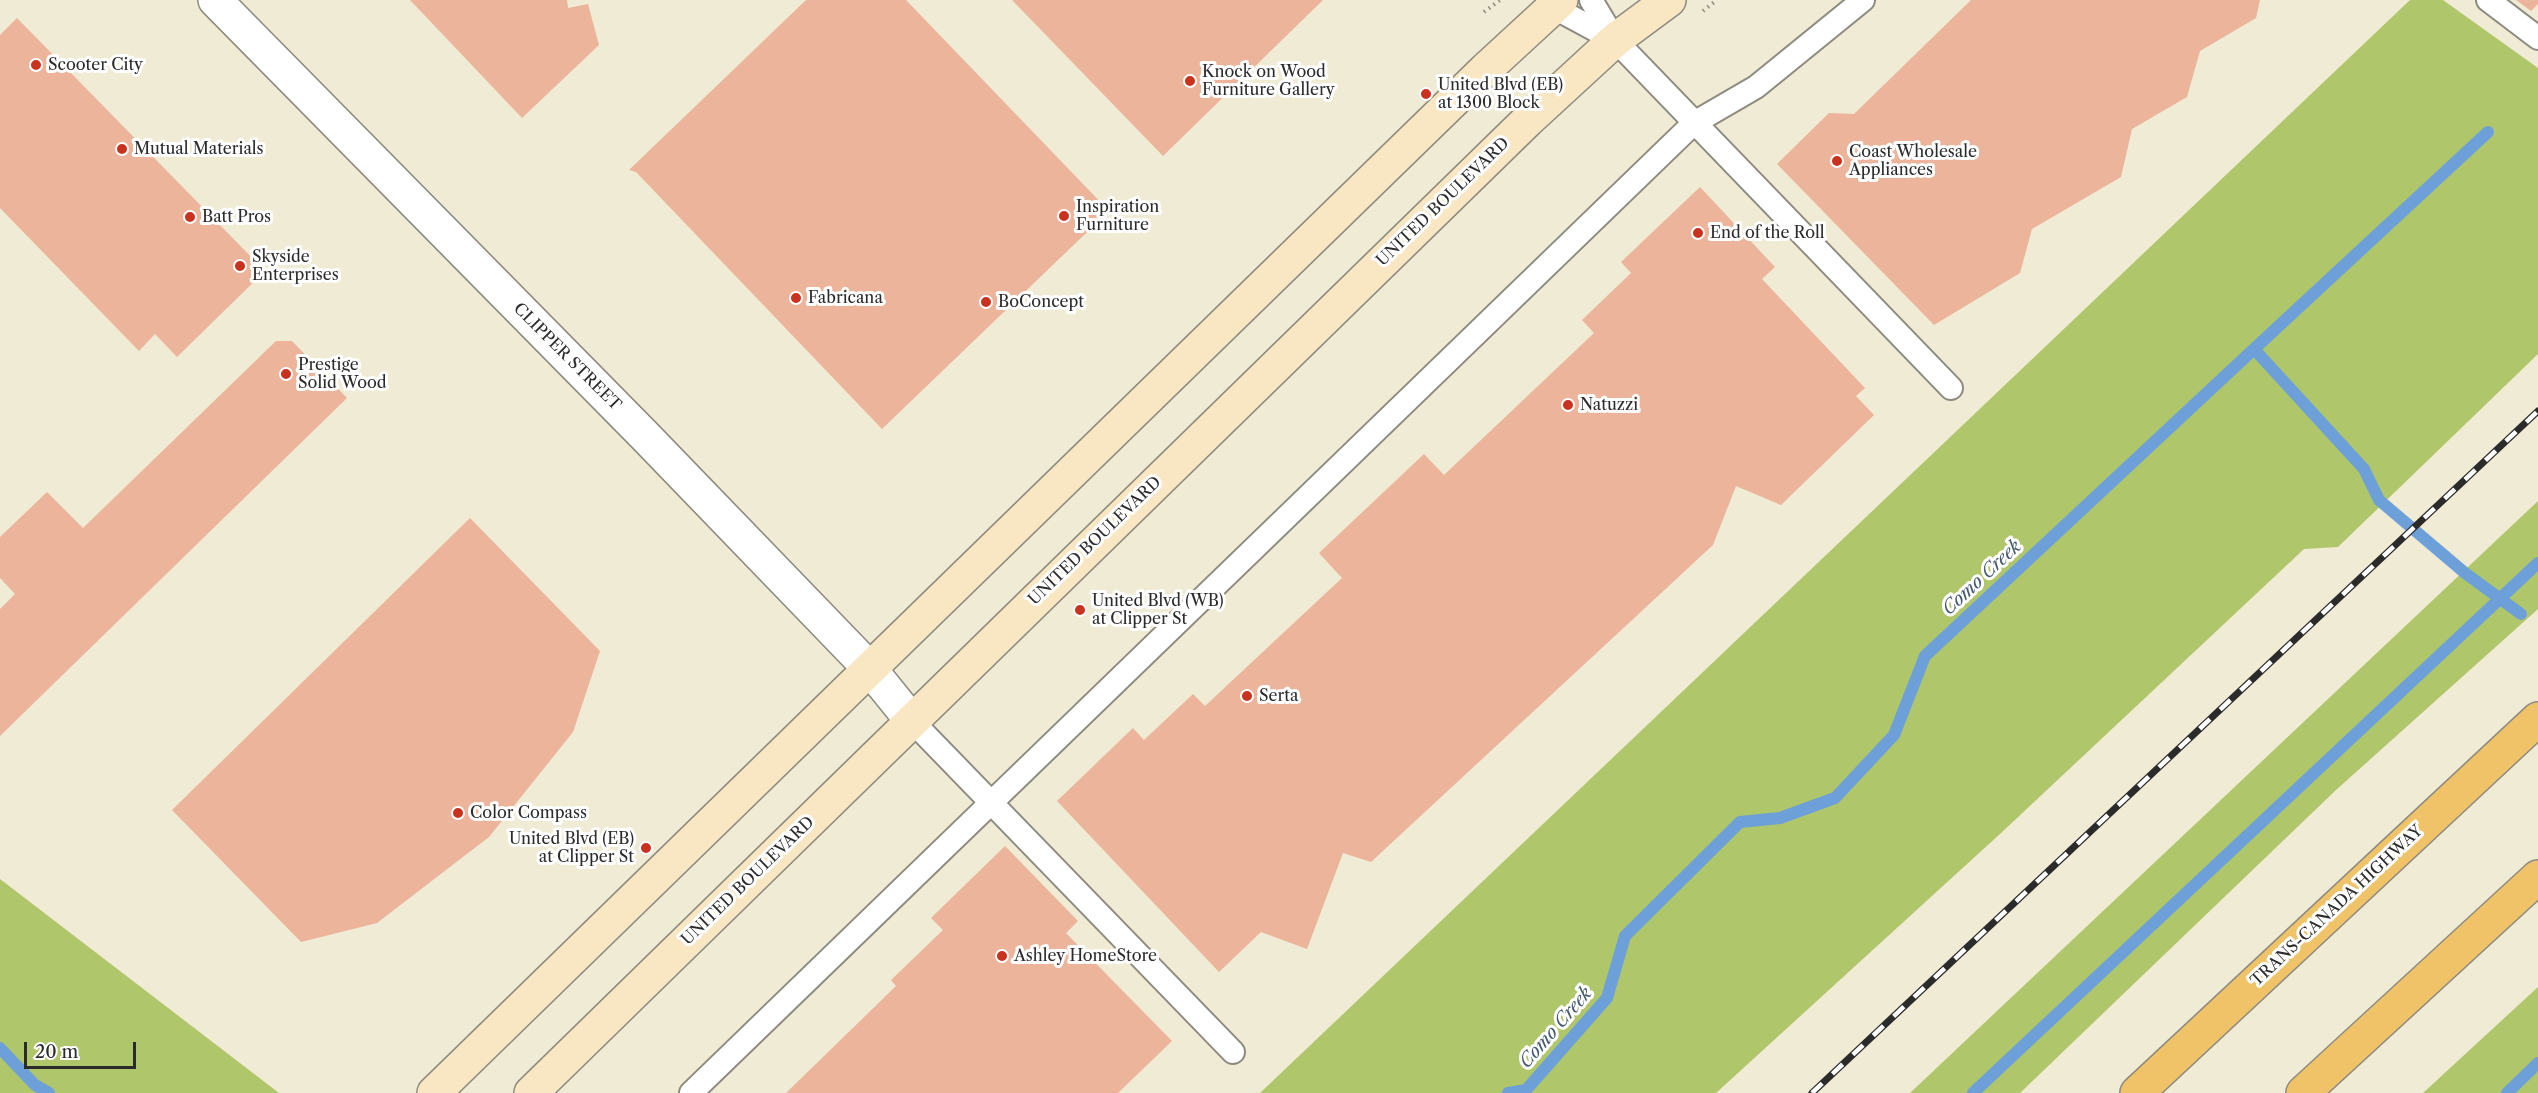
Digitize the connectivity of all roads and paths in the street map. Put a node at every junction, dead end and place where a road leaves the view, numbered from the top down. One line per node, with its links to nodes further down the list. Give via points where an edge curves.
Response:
1 (215, 0): 13 (street, CLIPPER STREET)
2 (1500, 0): 8 (path)
3 (1591, 0): 10 (lane)
4 (1669, 0): 10 (main road, UNITED BOULEVARD)
5 (1863, 0): 11 (lane, via 1756,87)
6 (2488, 0): 9 (lane)
7 (1554, 2): 10 (lane); 13 (main road)
8 (1484, 12)
9 (2538, 38)
10 (1615, 40): 11 (lane); 15 (main road, UNITED BOULEVARD)
11 (1694, 123): 12 (lane); 16 (lane)
12 (1951, 388)
13 (870, 669): 15 (street, CLIPPER STREET); 19 (main road)
14 (2538, 719): 22 (highway, TRANS-CANADA HIGHWAY)
15 (912, 720): 16 (lane); 20 (main road, UNITED BOULEVARD)
16 (989, 803): 18 (lane); 21 (lane)
17 (2538, 877): 23 (highway)
18 (1233, 1052)
19 (434, 1093)
20 (531, 1093)
21 (691, 1093)
22 (2137, 1093)
23 (2303, 1093)

